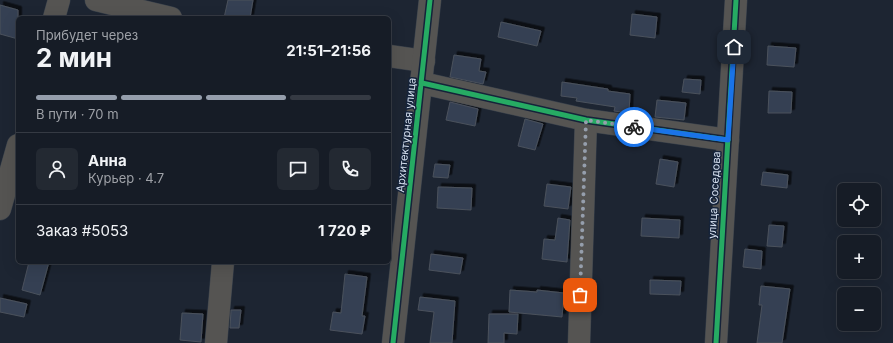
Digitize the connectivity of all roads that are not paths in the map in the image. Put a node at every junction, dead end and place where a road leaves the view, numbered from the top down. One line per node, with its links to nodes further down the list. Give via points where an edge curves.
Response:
1 (59, 0): 5 (street)
2 (96, 0): 6 (street)
3 (430, 0): 8 (street, Архитектурная улица)
4 (736, 0): 11 (street, улица Соседова)
5 (55, 16)
6 (163, 16)
7 (391, 56): 8 (street)
8 (424, 61): 9 (street, Архитектурная улица)
9 (422, 83): 10 (street); 16 (street, Архитектурная улица)
10 (586, 120): 11 (street); 17 (street)
11 (728, 140): 18 (street, улица Соседова)
12 (16, 152): 13 (street)
13 (0, 209)
14 (222, 264): 15 (street)
15 (216, 343)
16 (394, 343)
17 (579, 343)
18 (716, 343)

